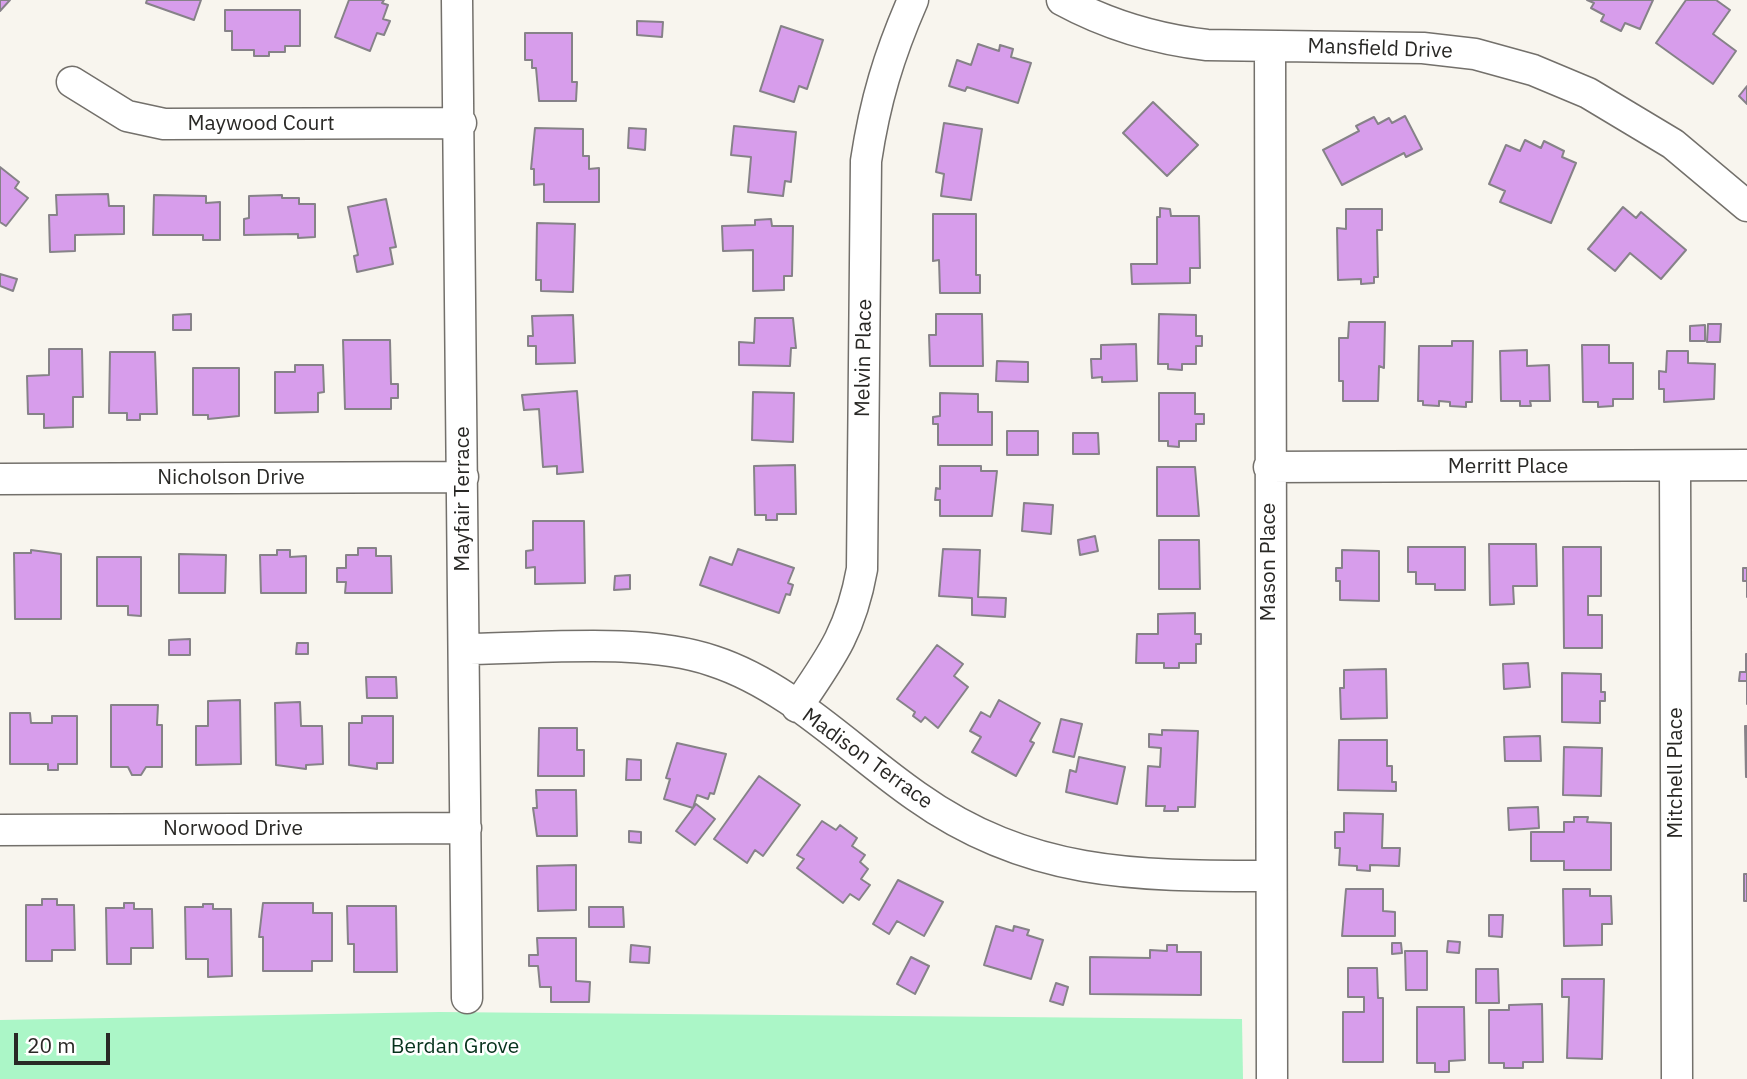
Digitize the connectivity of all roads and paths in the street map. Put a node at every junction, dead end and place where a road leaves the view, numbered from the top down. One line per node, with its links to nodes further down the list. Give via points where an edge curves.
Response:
1 (457, 0): 6 (street, Mayfair Terrace)
2 (913, 0): 14 (street, Melvin Place, via 875,103 866,160 862,569 855,608 840,645)
3 (1062, 0): 4 (street, Mansfield Drive, via 1130,30 1177,42)
4 (1270, 46): 7 (street, Mansfield Drive, via 1423,48 1475,54 1532,70 1588,93 1673,144); 9 (street, Mason Place)
5 (72, 82): 6 (street, Maywood Court, via 127,116 163,124)
6 (461, 123): 11 (street, Mayfair Terrace)
7 (1747, 206)
8 (1747, 465): 10 (street, Merritt Place)
9 (1269, 467): 10 (street, Merritt Place); 17 (street, Mason Place)
10 (1675, 467): 20 (street, Mitchell Place)
11 (463, 477): 12 (street, Nicholson Drive); 13 (street, Mayfair Terrace)
12 (0, 479)
13 (465, 649): 14 (street, Madison Terrace, via 672,651 713,661 757,680); 15 (street, Mayfair Terrace)
14 (797, 707): 17 (street, Madison Terrace, via 917,797 964,826 1014,848 1110,872)
15 (466, 828): 16 (street, Norwood Drive); 18 (street, Mayfair Terrace)
16 (0, 830)
17 (1271, 876): 19 (street, Mason Place)
18 (467, 998)
19 (1272, 1079)
20 (1677, 1079)

